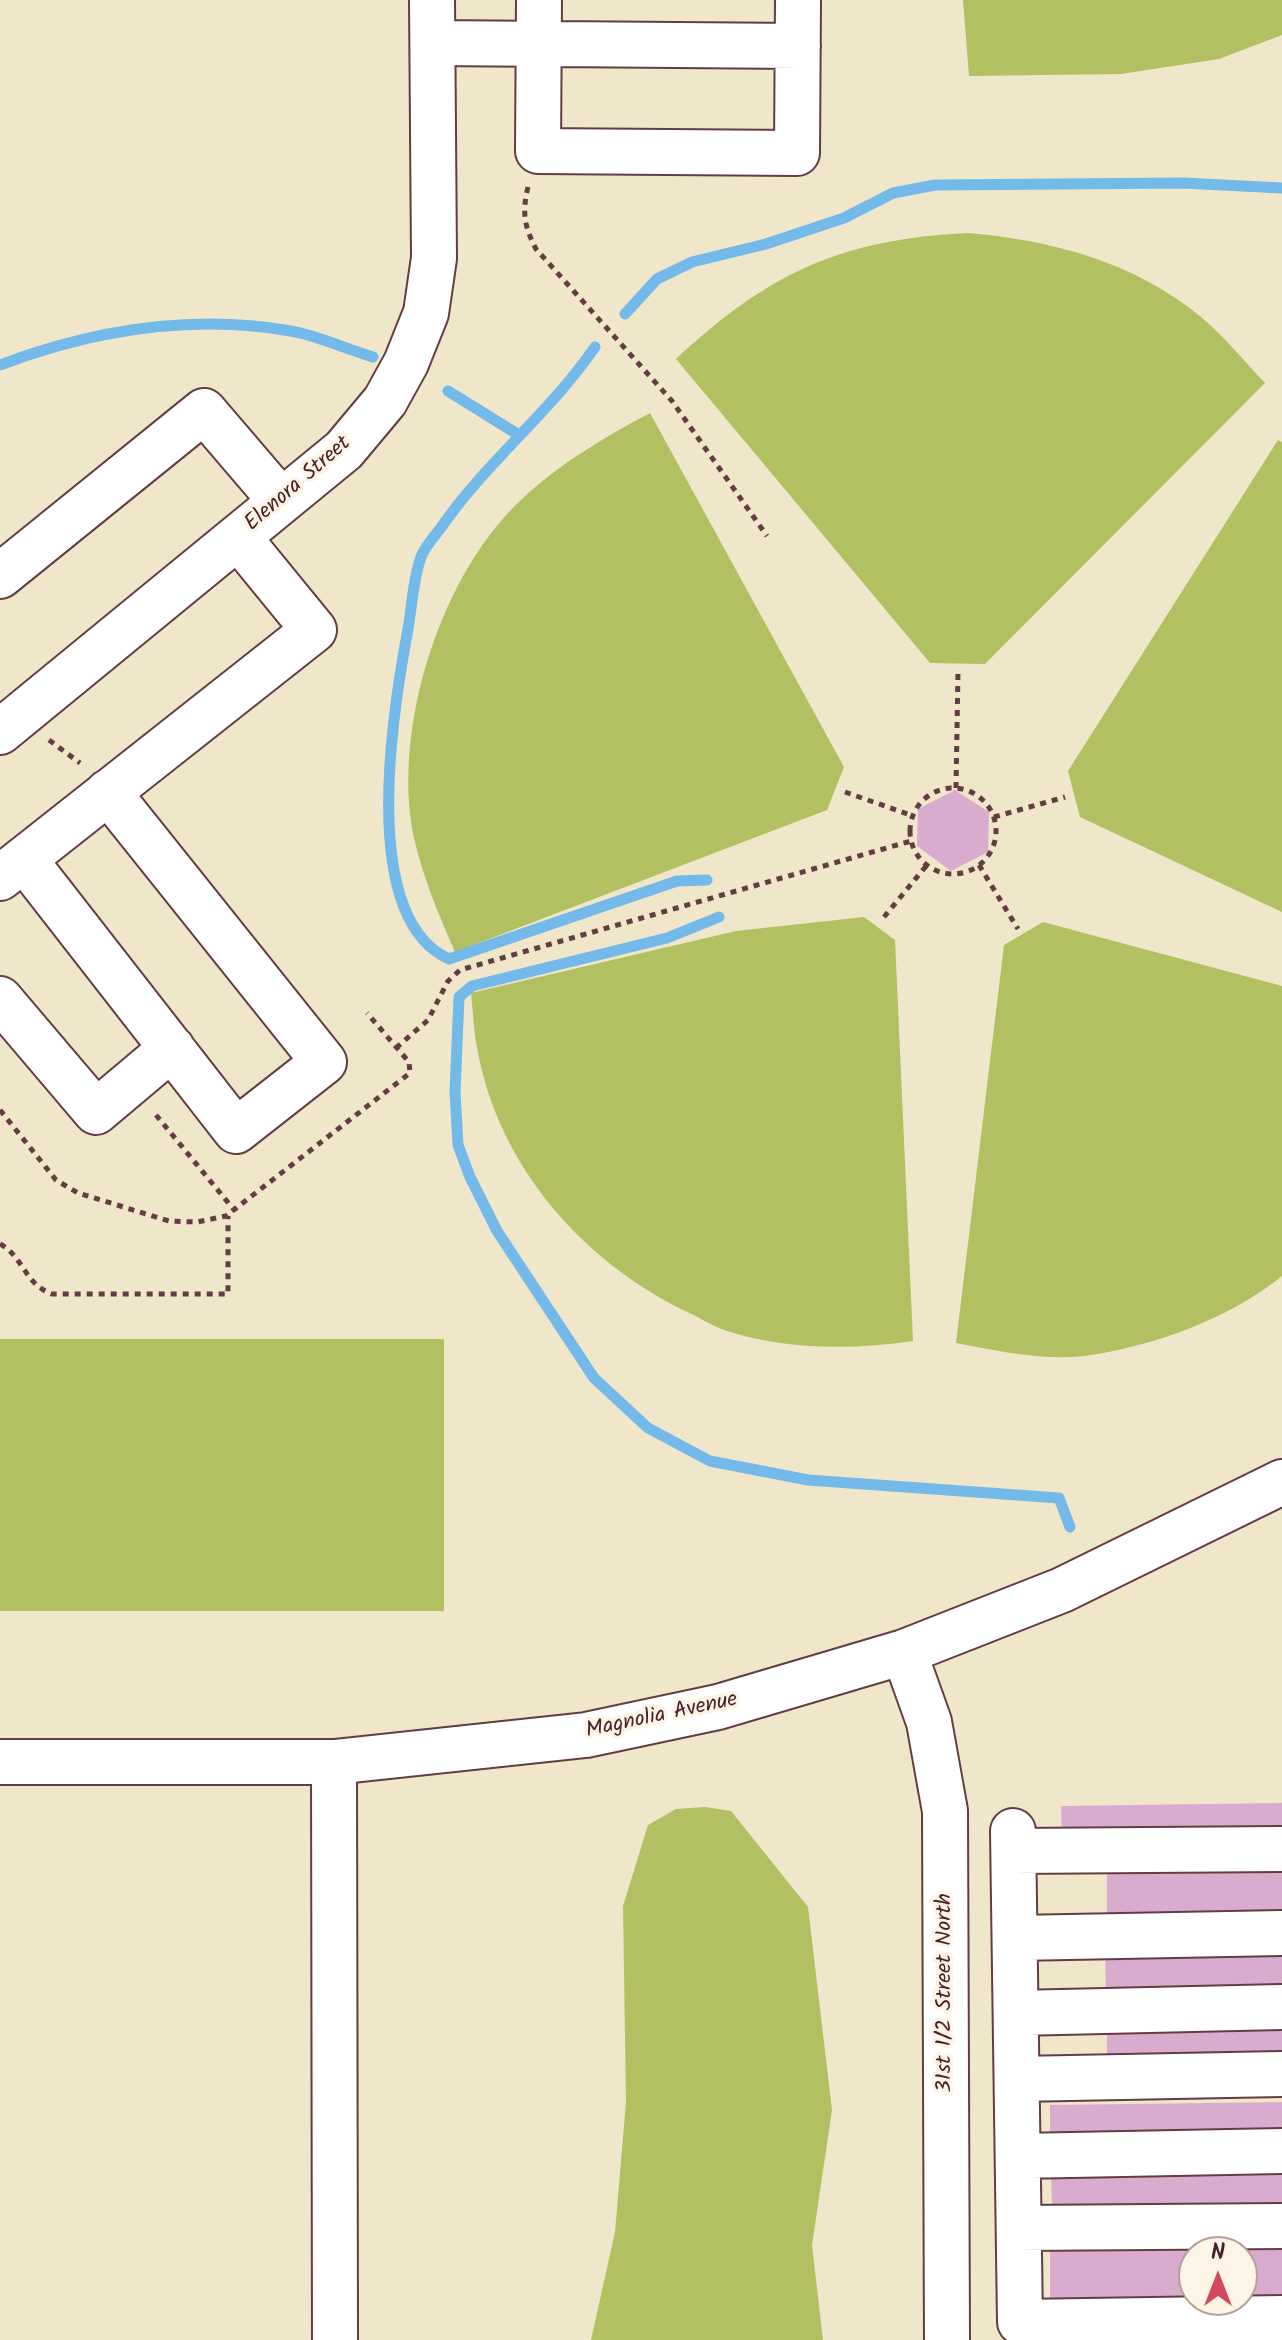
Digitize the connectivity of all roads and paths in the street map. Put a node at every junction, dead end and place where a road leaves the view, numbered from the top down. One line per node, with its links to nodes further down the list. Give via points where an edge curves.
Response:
1 (432, 0): 4 (street, Elenora Street)
2 (539, 0): 5 (street)
3 (798, 0): 6 (street)
4 (433, 43): 5 (street); 8 (street, Elenora Street, via 434,258 426,313 385,401 344,450)
5 (539, 44): 6 (street); 7 (street)
6 (798, 46): 7 (street, via 797,153)
7 (538, 151): 9 (path, via 523,207 525,228 536,249 672,401)
8 (281, 501): 10 (street, Elenora Street); 11 (street, via 204,411)
9 (767, 536)
10 (238, 537): 13 (street, Elenora Street); 15 (street, via 314,630)
11 (0, 576)
12 (958, 671): 14 (path)
13 (0, 732)
14 (956, 788): 18 (path, via 929,795); 19 (path, via 978,796)
15 (108, 792): 23 (street); 27 (street, via 324,1062 236,1131)
16 (845, 792): 18 (path)
17 (1065, 797): 19 (path)
18 (913, 816): 20 (path)
19 (994, 817): 22 (path, via 994,844)
20 (911, 841): 21 (path); 28 (path, via 460,970 448,981 428,1020)
21 (927, 864): 22 (path, via 951,874); 24 (path)
22 (979, 865): 25 (path)
23 (12, 868): 27 (street)
24 (884, 917)
25 (1018, 929)
26 (0, 999): 29 (street, via 96,1112)
27 (172, 1048): 29 (street)
28 (396, 1048)
29 (130, 1083): 30 (path)
30 (235, 1211)
31 (228, 1215): 32 (path, via 228,1294 52,1294 31,1283)
32 (0, 1244)
33 (1282, 1482): 34 (street, Magnolia Avenue, via 1062,1590)
34 (904, 1652): 36 (street, Magnolia Avenue, via 718,1707 586,1735); 50 (street, 31st 1/2 Street North, via 929,1722 945,1811)
35 (0, 1762): 36 (street, Magnolia Avenue)
36 (334, 1762): 49 (street)
37 (1282, 1849): 39 (street, via 1014,1841)
38 (1282, 1933): 39 (street)
39 (1015, 1938): 41 (street)
40 (1282, 2007): 41 (street)
41 (1016, 2013): 43 (street)
42 (1282, 2074): 43 (street)
43 (1017, 2079): 45 (street)
44 (1282, 2151): 45 (street)
45 (1018, 2156): 47 (street)
46 (1282, 2226): 47 (street)
47 (1019, 2228): 48 (street, via 1020,2322)
48 (1282, 2318)
49 (335, 2340)
50 (947, 2340)

